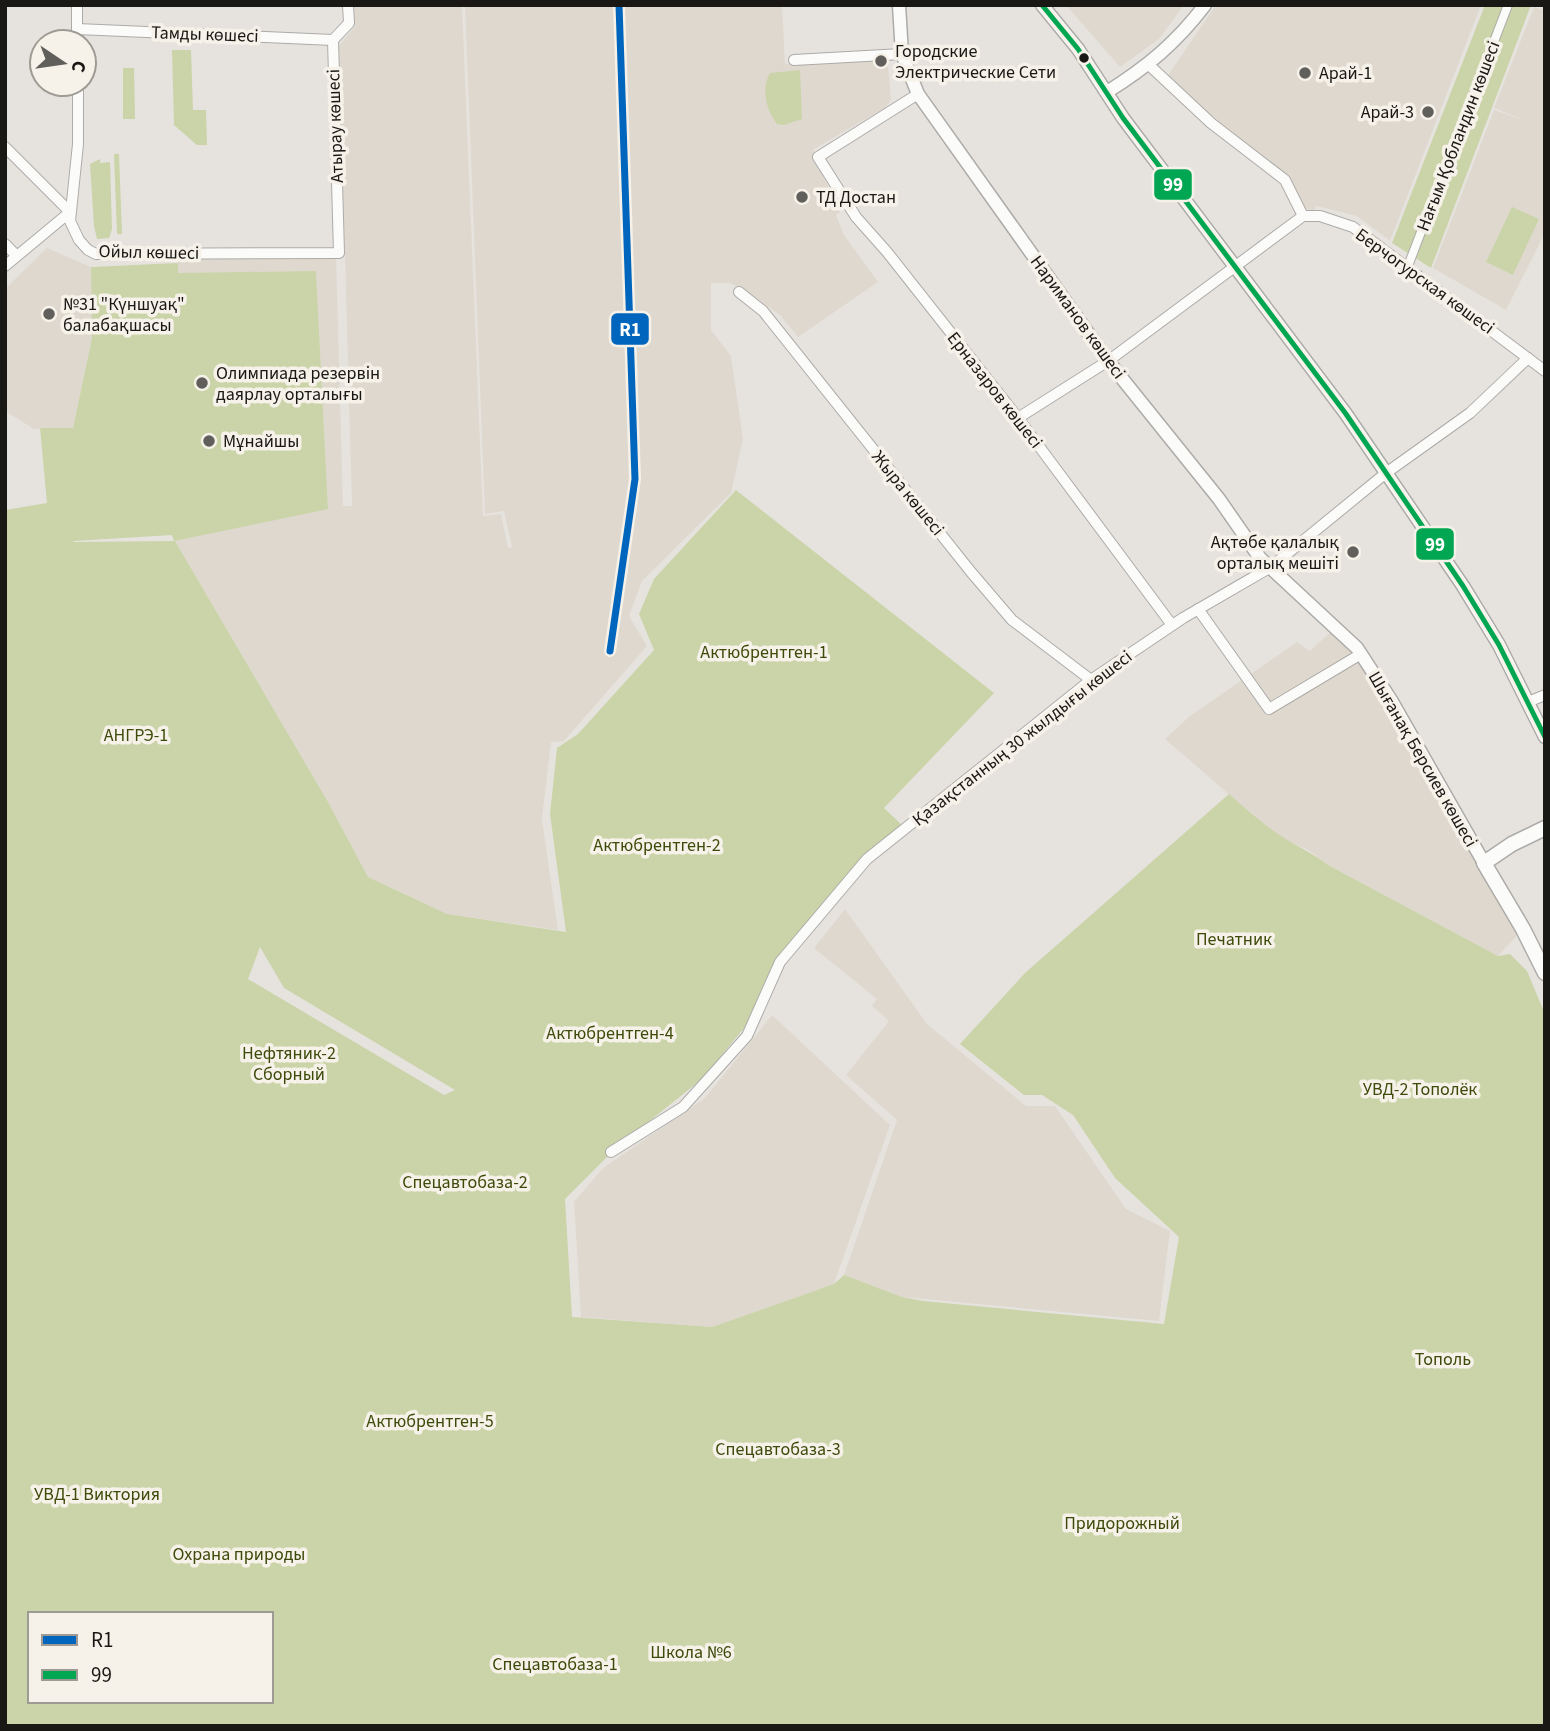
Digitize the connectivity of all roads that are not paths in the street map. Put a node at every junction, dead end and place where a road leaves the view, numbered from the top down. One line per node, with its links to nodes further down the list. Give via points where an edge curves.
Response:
1 (77, 5): 7 (street)
2 (348, 5): 9 (street, Атырау көшесі, via 349,23)
3 (899, 5): 10 (street, Нариманов көшесі)
4 (1042, 5): 13 (street)
5 (1205, 5): 12 (street)
6 (1508, 5): 23 (street, Нағым Қобландин көшесі)
7 (77, 28)
8 (98, 30): 9 (street, Тамды көшесі)
9 (333, 40): 20 (street, Атырау көшесі)
10 (902, 54): 11 (street); 14 (street, Нариманов көшесі)
11 (793, 60)
12 (1149, 65): 13 (street); 18 (street, via 1211,123 1285,180)
13 (1107, 92): 24 (street)
14 (918, 94): 27 (street, Нариманов көшесі); 29 (street, Ерназаров көшесі, via 818,157 856,217)
15 (78, 98): 17 (street)
16 (5, 147): 17 (street)
17 (70, 212): 20 (street, Ойыл көшесі, via 69,221 79,240 96,254); 21 (street)
18 (1303, 216): 23 (street, Берчогурская көшесі, via 1320,216 1353,227); 24 (street)
19 (5, 244): 21 (street)
20 (339, 253)
21 (16, 255): 22 (street)
22 (5, 266)
23 (1408, 266): 26 (street, Берчогурская көшесі)
24 (1236, 267): 27 (street); 30 (street)
25 (739, 292): 35 (street, Жыра көшесі, via 763,311 1012,620)
26 (1528, 358): 28 (street, Берчогурская көшесі); 30 (street, Қазақстанның 30 жылдығы көшесі, via 1470,413)
27 (1108, 360): 29 (street); 31 (street, Нариманов көшесі)
28 (1545, 371)
29 (1018, 418): 33 (street, Ерназаров көшесі)
30 (1386, 473): 31 (street, Қазақстанның 30 жылдығы көшесі); 37 (street, via 1463,586)
31 (1271, 567): 32 (street, Қазақстанның 30 жылдығы көшесі); 34 (street, Шығанақ Берсиев көшесі)
32 (1198, 609): 33 (street, Қазақстанның 30 жылдығы көшесі); 34 (street, via 1269,709)
33 (1172, 625): 35 (street, Қазақстанның 30 жылдығы көшесі)
34 (1361, 654): 40 (street, Шығанақ Берсиев көшесі)
35 (1091, 680): 42 (street, Қазақстанның 30 жылдығы көшесі, via 867,859 780,962 747,1036 683,1107)
36 (1545, 695): 37 (street)
37 (1528, 702): 38 (street)
38 (1545, 737)
39 (1545, 828): 40 (main road)
40 (1484, 863): 41 (main road, Шығанақ Берсиев көшесі)
41 (1545, 973)
42 (611, 1152)

